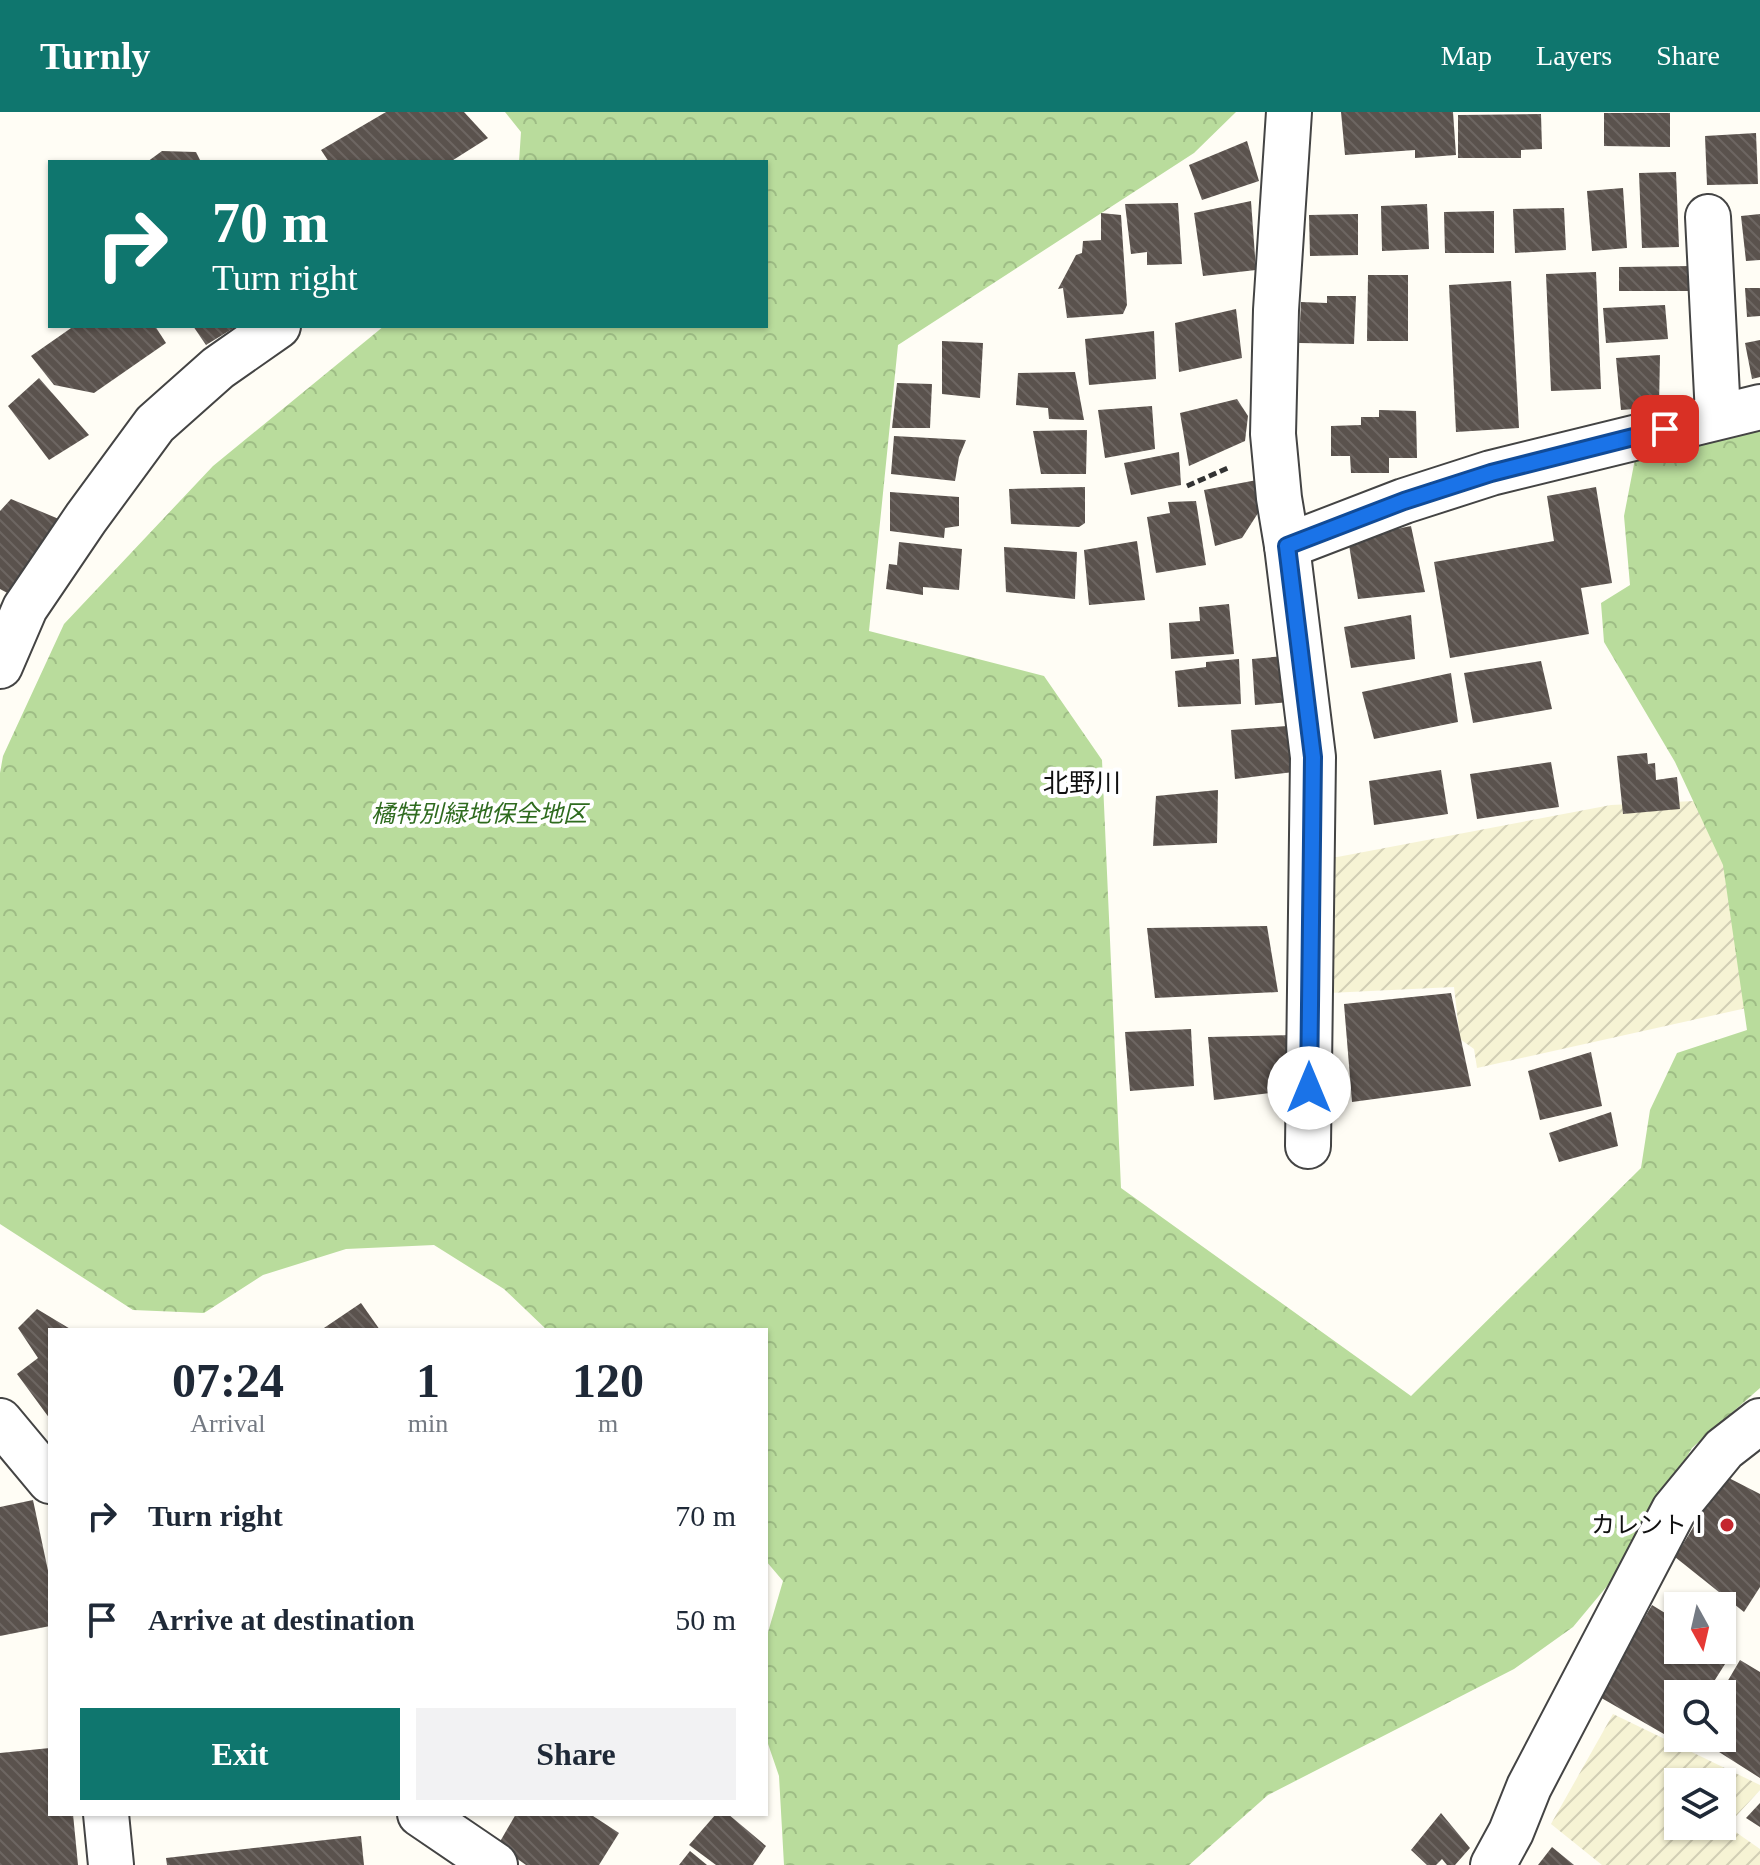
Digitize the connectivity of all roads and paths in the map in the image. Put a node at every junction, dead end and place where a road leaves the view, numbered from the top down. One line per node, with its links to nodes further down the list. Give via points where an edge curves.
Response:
1 (1289, 112): 6 (street, via 1273,434)
2 (1708, 217): 5 (street)
3 (275, 328): 7 (street, via 218,368 155,424 25,608)
4 (1760, 407): 5 (street)
5 (1718, 415): 6 (street, via 1491,473)
6 (1287, 546): 8 (street, via 1313,757)
7 (0, 666)
8 (1308, 1146)
9 (0, 1421): 11 (street)
10 (1760, 1421): 16 (street, via 1724,1449 1674,1510)
11 (48, 1479)
12 (106, 1816): 14 (street)
13 (423, 1816): 15 (street)
14 (111, 1865)
15 (495, 1865)
16 (1493, 1865)

